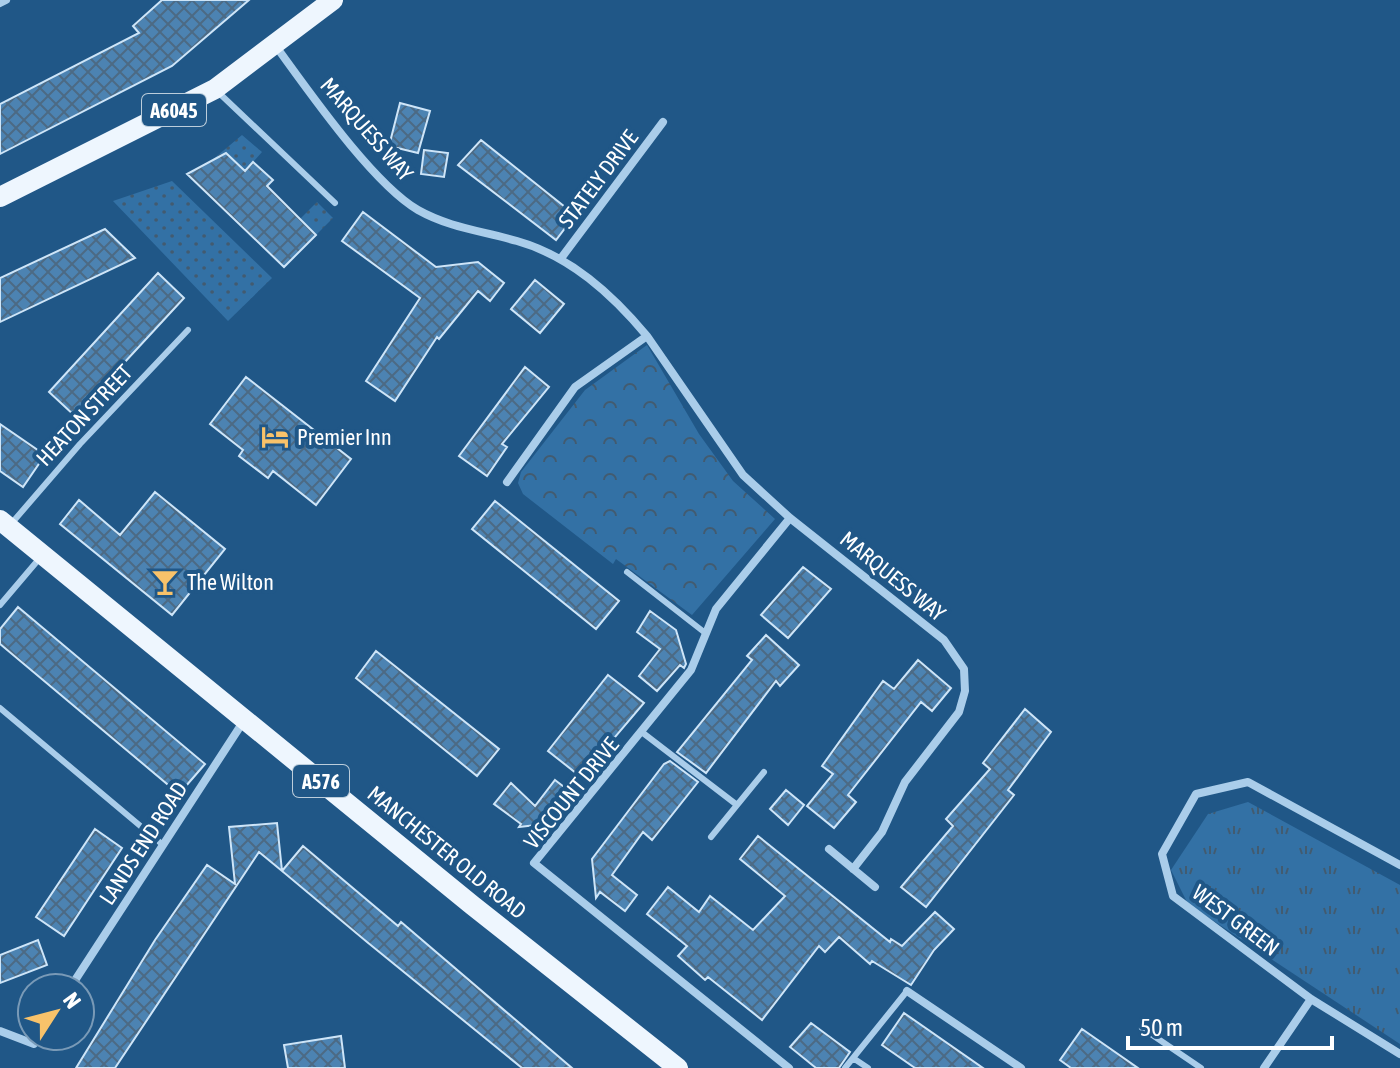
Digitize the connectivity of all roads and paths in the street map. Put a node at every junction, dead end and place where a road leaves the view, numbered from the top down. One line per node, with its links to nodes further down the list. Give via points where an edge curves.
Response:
1 (6, 0): 3 (street)
2 (333, 0): 4 (main road, A6045)
3 (0, 3)
4 (275, 45): 5 (main road, A6045); 9 (street, MARQUESS WAY, via 365,159 409,204 451,225)
5 (215, 89): 7 (main road, A6045); 8 (lane)
6 (663, 122): 9 (street, STATELY DRIVE)
7 (0, 197)
8 (335, 203)
9 (562, 257): 11 (street, MARQUESS WAY)
10 (188, 330): 14 (lane, HEATON STREET)
11 (647, 336): 12 (street, via 575,387); 13 (street, MARQUESS WAY, via 725,452)
12 (507, 482)
13 (790, 518): 18 (street, VISCOUNT DRIVE, via 716,609); 28 (street, MARQUESS WAY, via 944,640 964,669 959,712 905,782 882,832)
14 (4, 523): 15 (main road, MANCHESTER OLD ROAD / A576)
15 (43, 554): 17 (lane); 20 (main road, MANCHESTER OLD ROAD / A576)
16 (627, 572): 18 (lane)
17 (0, 605)
18 (704, 632): 21 (street, VISCOUNT DRIVE, via 691,670)
19 (0, 708): 25 (lane)
20 (246, 718): 25 (street, LANDS END ROAD); 36 (main road, MANCHESTER OLD ROAD / A576)
21 (643, 733): 23 (lane); 37 (street, VISCOUNT DRIVE, via 534,863)
22 (764, 772): 23 (lane)
23 (737, 805): 24 (lane)
24 (711, 837)
25 (163, 845): 30 (street, LANDS END ROAD)
26 (829, 849): 28 (street)
27 (1400, 865): 32 (street, WEST GREEN, via 1248,782 1196,794 1162,854 1173,896)
28 (853, 869): 29 (street)
29 (875, 887)
30 (80, 972)
31 (907, 991): 35 (lane); 40 (street)
32 (1311, 999): 34 (street, WEST GREEN); 42 (street)
33 (1142, 1028): 41 (lane)
34 (1400, 1054)
35 (853, 1058): 38 (lane); 39 (lane)
36 (678, 1068)
37 (789, 1068)
38 (845, 1068)
39 (868, 1068)
40 (1021, 1068)
41 (1201, 1068)
42 (1264, 1068)

